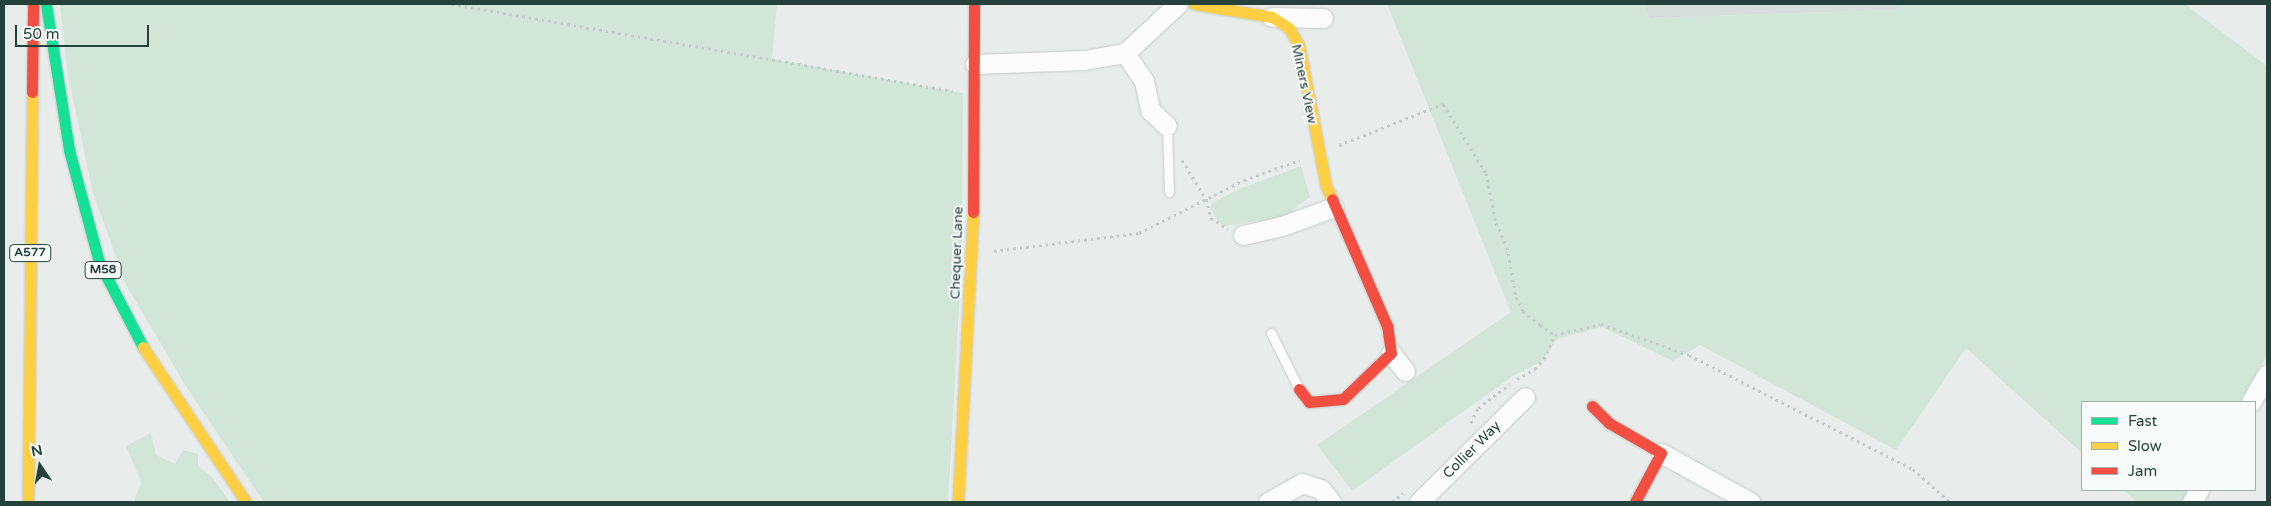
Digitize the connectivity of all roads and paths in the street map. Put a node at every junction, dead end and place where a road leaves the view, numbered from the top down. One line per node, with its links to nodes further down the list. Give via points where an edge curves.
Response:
1 (33, 4): 29 (main road, A577)
2 (46, 4): 30 (main road, M58, via 68,150 99,262 135,335)
3 (452, 4): 11 (path)
4 (974, 4): 10 (main road, Chequer Lane)
5 (1178, 4): 9 (street)
6 (1194, 4): 7 (main road, Miners View)
7 (1272, 17): 8 (street); 13 (main road, Miners View, via 1290,28 1299,46)
8 (1323, 18)
9 (1125, 53): 10 (street, via 1084,60); 12 (street, via 1144,81 1150,110)
10 (975, 64): 11 (main road, Chequer Lane)
11 (975, 94): 18 (main road, Chequer Lane)
12 (1167, 130): 14 (lane); 15 (path)
13 (1318, 153): 15 (path, via 1244,180); 16 (main road, Miners View); 37 (path, via 1443,104 1486,173 1496,223 1507,247 1516,297 1523,311 1540,325 1554,335 1601,324 1689,354 1913,469)
14 (1169, 192)
15 (1206, 199): 17 (path, via 1211,218 1218,226); 18 (path, via 1138,232)
16 (1334, 207): 17 (street, via 1282,226); 20 (main road, Miners View, via 1388,326)
17 (1243, 235)
18 (974, 254): 31 (main road, Chequer Lane)
19 (1271, 334): 23 (lane)
20 (1391, 353): 21 (street); 23 (main road, via 1343,399 1309,402)
21 (1405, 371)
22 (2267, 374): 25 (street)
23 (1299, 390)
24 (1525, 397): 34 (street, Collier Way)
25 (2252, 401)
26 (1592, 406): 27 (main road, via 1609,423)
27 (1661, 453): 35 (main road); 36 (street)
28 (2198, 491): 38 (street)
29 (28, 502)
30 (246, 502)
31 (958, 502)
32 (1268, 502): 33 (street, via 1302,482 1321,490)
33 (1331, 502)
34 (1419, 502)
35 (1635, 502)
36 (1750, 502)
37 (1950, 502)
38 (2192, 502)

